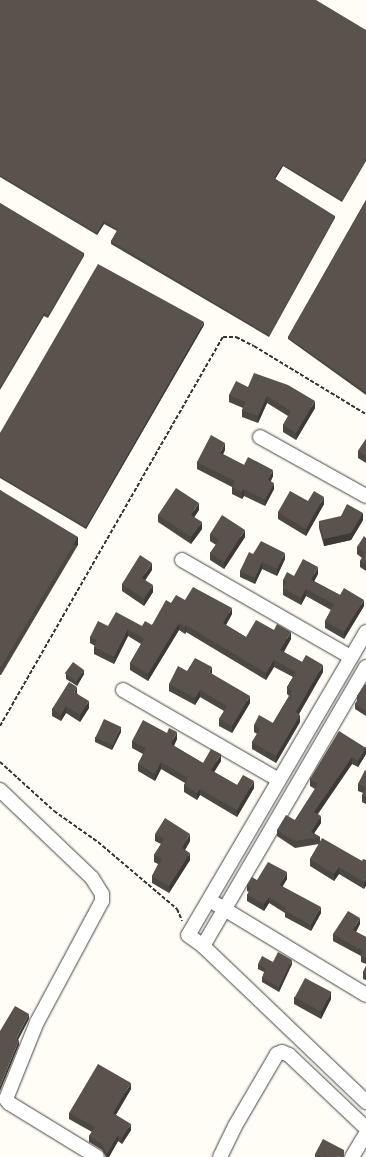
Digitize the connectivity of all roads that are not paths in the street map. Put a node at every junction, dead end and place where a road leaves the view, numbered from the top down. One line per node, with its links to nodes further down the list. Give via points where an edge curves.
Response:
1 (260, 437): 2 (street)
2 (366, 496)
3 (182, 560): 5 (street)
4 (366, 632): 5 (street)
5 (351, 657): 8 (street)
6 (366, 667): 9 (street)
7 (123, 690): 10 (street)
8 (318, 714): 9 (street); 10 (street)
9 (333, 723): 13 (street)
10 (279, 780): 12 (street)
11 (0, 790): 19 (street, via 92,878 102,894 102,901 37,1022 6,1099 8,1103)
12 (209, 900): 13 (street); 14 (street, via 188,935)
13 (223, 909): 14 (street); 15 (street)
14 (203, 946): 16 (street)
15 (366, 995)
16 (366, 1102)
17 (366, 1128): 20 (street, via 289,1055 282,1052 277,1054)
18 (366, 1134): 21 (street)
19 (97, 1157)
20 (220, 1157)
21 (352, 1157)

